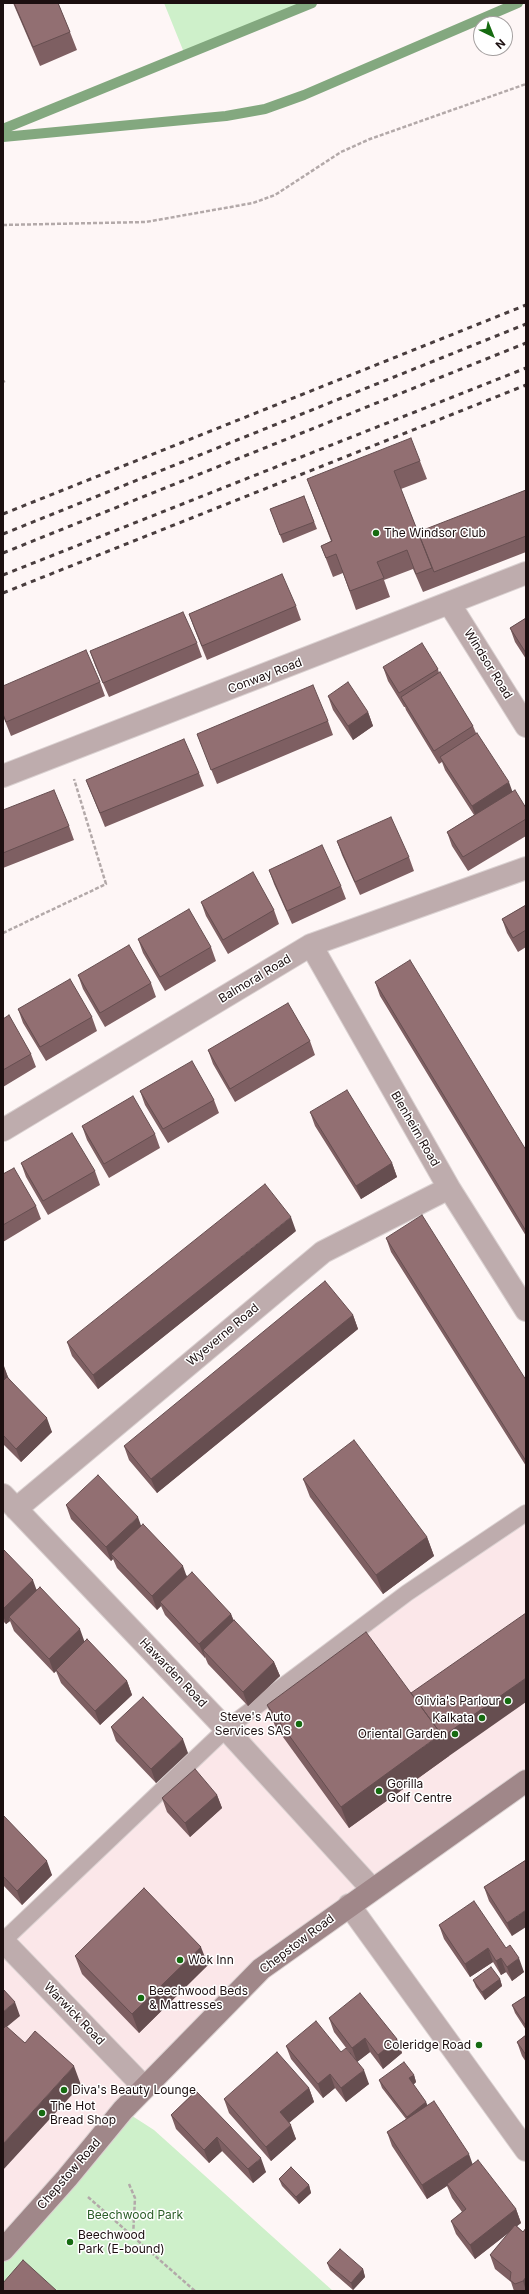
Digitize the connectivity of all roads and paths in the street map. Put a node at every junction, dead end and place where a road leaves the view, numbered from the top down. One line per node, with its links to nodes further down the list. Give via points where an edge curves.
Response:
1 (526, 84): 2 (path, via 370,139 341,152 275,195 253,203 146,222)
2 (3, 225)
3 (526, 573): 4 (street, Conway Road)
4 (449, 603): 5 (street, Windsor Road); 6 (street, Conway Road)
5 (526, 726)
6 (66, 752): 7 (street, Conway Road); 9 (path, via 106,884)
7 (3, 776)
8 (526, 868): 10 (street, Balmoral Road)
9 (3, 932)
10 (311, 945): 11 (street, Balmoral Road); 12 (street, Blenheim Road)
11 (3, 1130)
12 (449, 1188): 13 (street, Blenheim Road); 14 (street, Wyeverne Road, via 323,1252)
13 (526, 1310)
14 (10, 1502): 16 (street, Hawarden Road)
15 (526, 1513): 16 (lane, via 407,1593)
16 (226, 1729): 18 (street, Hawarden Road); 20 (lane)
17 (526, 1781): 18 (main road, Chepstow Road)
18 (372, 1889): 19 (main road, Chepstow Road)
19 (349, 1905): 21 (main road, Chepstow Road, via 261,1969); 22 (street)
20 (3, 1941): 21 (street, Warwick Road)
21 (144, 2087): 23 (main road, Chepstow Road)
22 (526, 2150)
23 (67, 2178): 25 (path); 26 (main road, Chepstow Road)
24 (129, 2184): 25 (path, via 135,2198)
25 (132, 2237): 27 (path)
26 (3, 2250)
27 (194, 2291)

